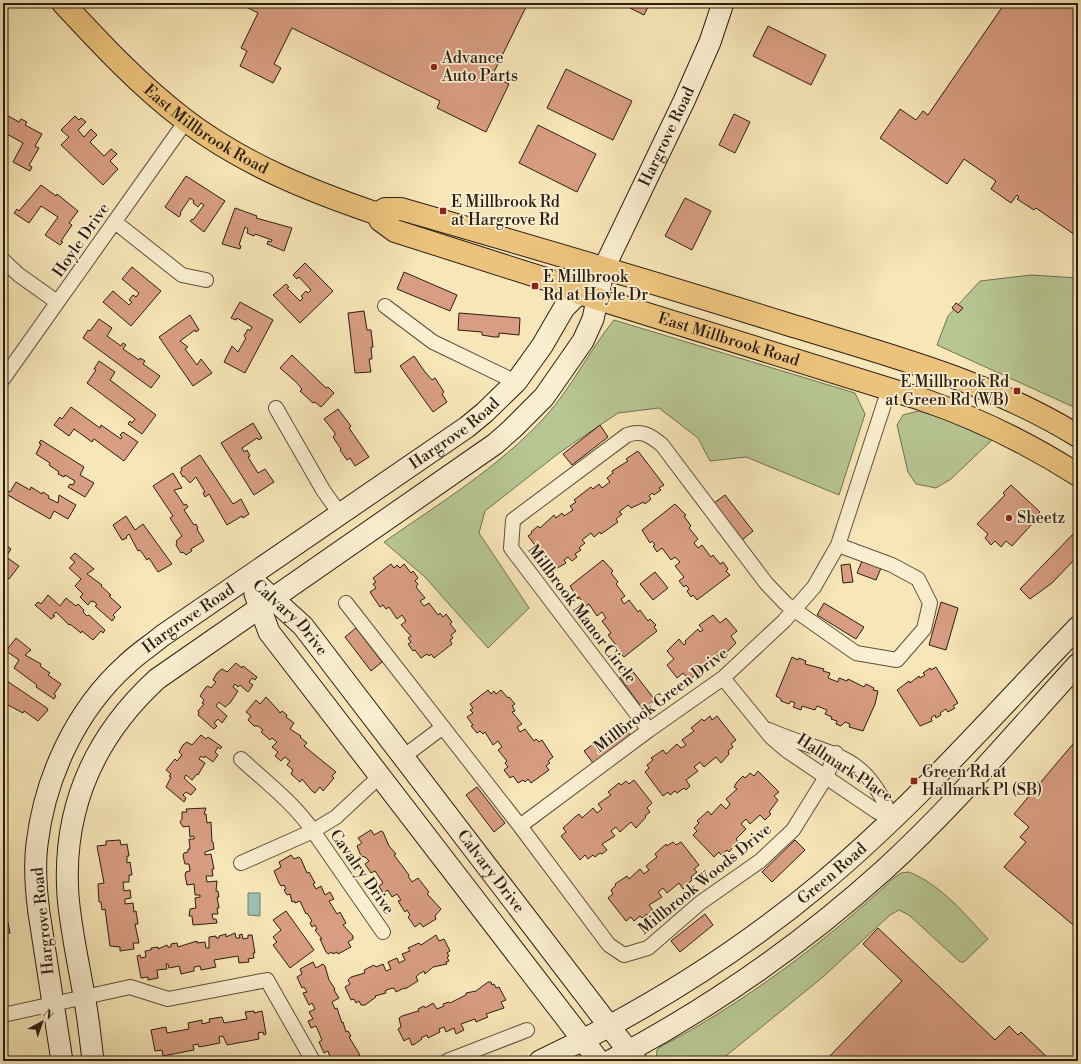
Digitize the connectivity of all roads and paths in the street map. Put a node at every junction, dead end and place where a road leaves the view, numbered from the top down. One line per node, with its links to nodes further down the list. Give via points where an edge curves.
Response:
1 (63, 3): 3 (main road, East Millbrook Road, via 141,83)
2 (723, 3): 7 (street, Hargrove Road, via 710,42 684,100)
3 (186, 121): 4 (main road, East Millbrook Road, via 253,163 279,176); 5 (street, Hoyle Drive)
4 (378, 214): 7 (main road, East Millbrook Road, via 385,209 401,209); 9 (main road, East Millbrook Road, via 380,220 395,230 552,281)
5 (115, 222): 8 (street, via 182,275); 10 (street, Hoyle Drive)
6 (3, 260): 10 (street, via 19,275)
7 (604, 268): 9 (street, Hargrove Road); 16 (main road, East Millbrook Road, via 961,378 1022,404)
8 (206, 280)
9 (588, 296): 13 (street, Hargrove Road, via 564,308 542,346); 14 (main road, East Millbrook Road); 18 (street, Hargrove Road, via 593,319 583,341 544,397 512,429)
10 (57, 302): 12 (street, Hoyle Drive)
11 (385, 306): 13 (street, via 433,342)
12 (3, 379)
13 (516, 382): 17 (street, Hargrove Road, via 484,413)
14 (889, 389): 19 (main road, East Millbrook Road, via 983,422 1030,445); 21 (street, Millbrook Green Drive)
15 (276, 408): 20 (street, via 323,490)
16 (1078, 436)
17 (438, 447): 18 (street); 20 (street, Hargrove Road)
18 (457, 471): 23 (street, Hargrove Road)
19 (1078, 474)
20 (340, 514): 22 (street, Hargrove Road)
21 (838, 545): 25 (street, Millbrook Green Drive, via 814,587); 25 (street, Millbrook Manor Circle, via 892,565 918,579 930,603 924,629 897,660 856,653)
22 (249, 577): 23 (street, Calvary Drive); 44 (street, Hargrove Road, via 162,636 126,664 82,717 51,778 40,822 36,868 39,914)
23 (266, 603): 33 (street, Calvary Drive, via 303,626); 36 (street, Calvary Drive, via 268,632); 43 (street, Hargrove Road, via 175,666 141,693 113,728 86,777 70,830 67,874 71,919)
24 (346, 603): 29 (street, Millbrook Woods Drive)
25 (794, 611): 28 (street, Millbrook Green Drive); 31 (street, Millbrook Manor Circle, via 766,583 662,445 649,434 636,432 627,435 513,520 510,548)
26 (1074, 638): 37 (street, Green Road)
27 (1078, 664): 40 (street, Green Road)
28 (724, 678): 30 (street, Hallmark Place); 31 (street, Millbrook Green Drive)
29 (443, 727): 33 (street); 38 (street, Millbrook Woods Drive)
30 (763, 727): 32 (street, Hallmark Place, via 790,739); 35 (street, Hallmark Place, via 786,750)
31 (649, 730): 38 (street, Millbrook Green Drive)
32 (836, 753): 35 (street, Millbrook Woods Drive); 37 (street, Hallmark Place, via 864,771 885,801)
33 (402, 757): 36 (street); 46 (street, Calvary Drive)
34 (240, 759): 39 (street, via 278,792)
35 (826, 777): 37 (street, Hallmark Place); 38 (street, Millbrook Woods Drive, via 793,830 760,861 700,903 648,948 624,955 609,945)
36 (375, 781): 39 (street, via 336,817); 48 (street, Calvary Drive)
37 (892, 820): 40 (street); 46 (street, Green Road, via 824,881 754,936 680,986)
38 (520, 826)
39 (313, 831): 41 (street); 42 (street, Cavalry Drive)
40 (912, 843): 49 (street, Green Road, via 851,898 782,954)
41 (241, 863)
42 (382, 932)
43 (84, 999): 44 (street); 51 (street, Hargrove Road); 52 (street, via 130,987 168,999 267,980)
44 (54, 1005): 45 (street); 50 (street, Hargrove Road)
45 (3, 1015)
46 (610, 1026): 48 (street, Green Road); 49 (street, Calvary Drive)
47 (527, 1030): 53 (street)
48 (584, 1041): 54 (street, Green Road); 55 (street, Calvary Drive)
49 (632, 1056): 56 (street, Green Road)
50 (62, 1061)
51 (93, 1061)
52 (313, 1061)
53 (447, 1061)
54 (540, 1061)
55 (599, 1061)
56 (610, 1061)

